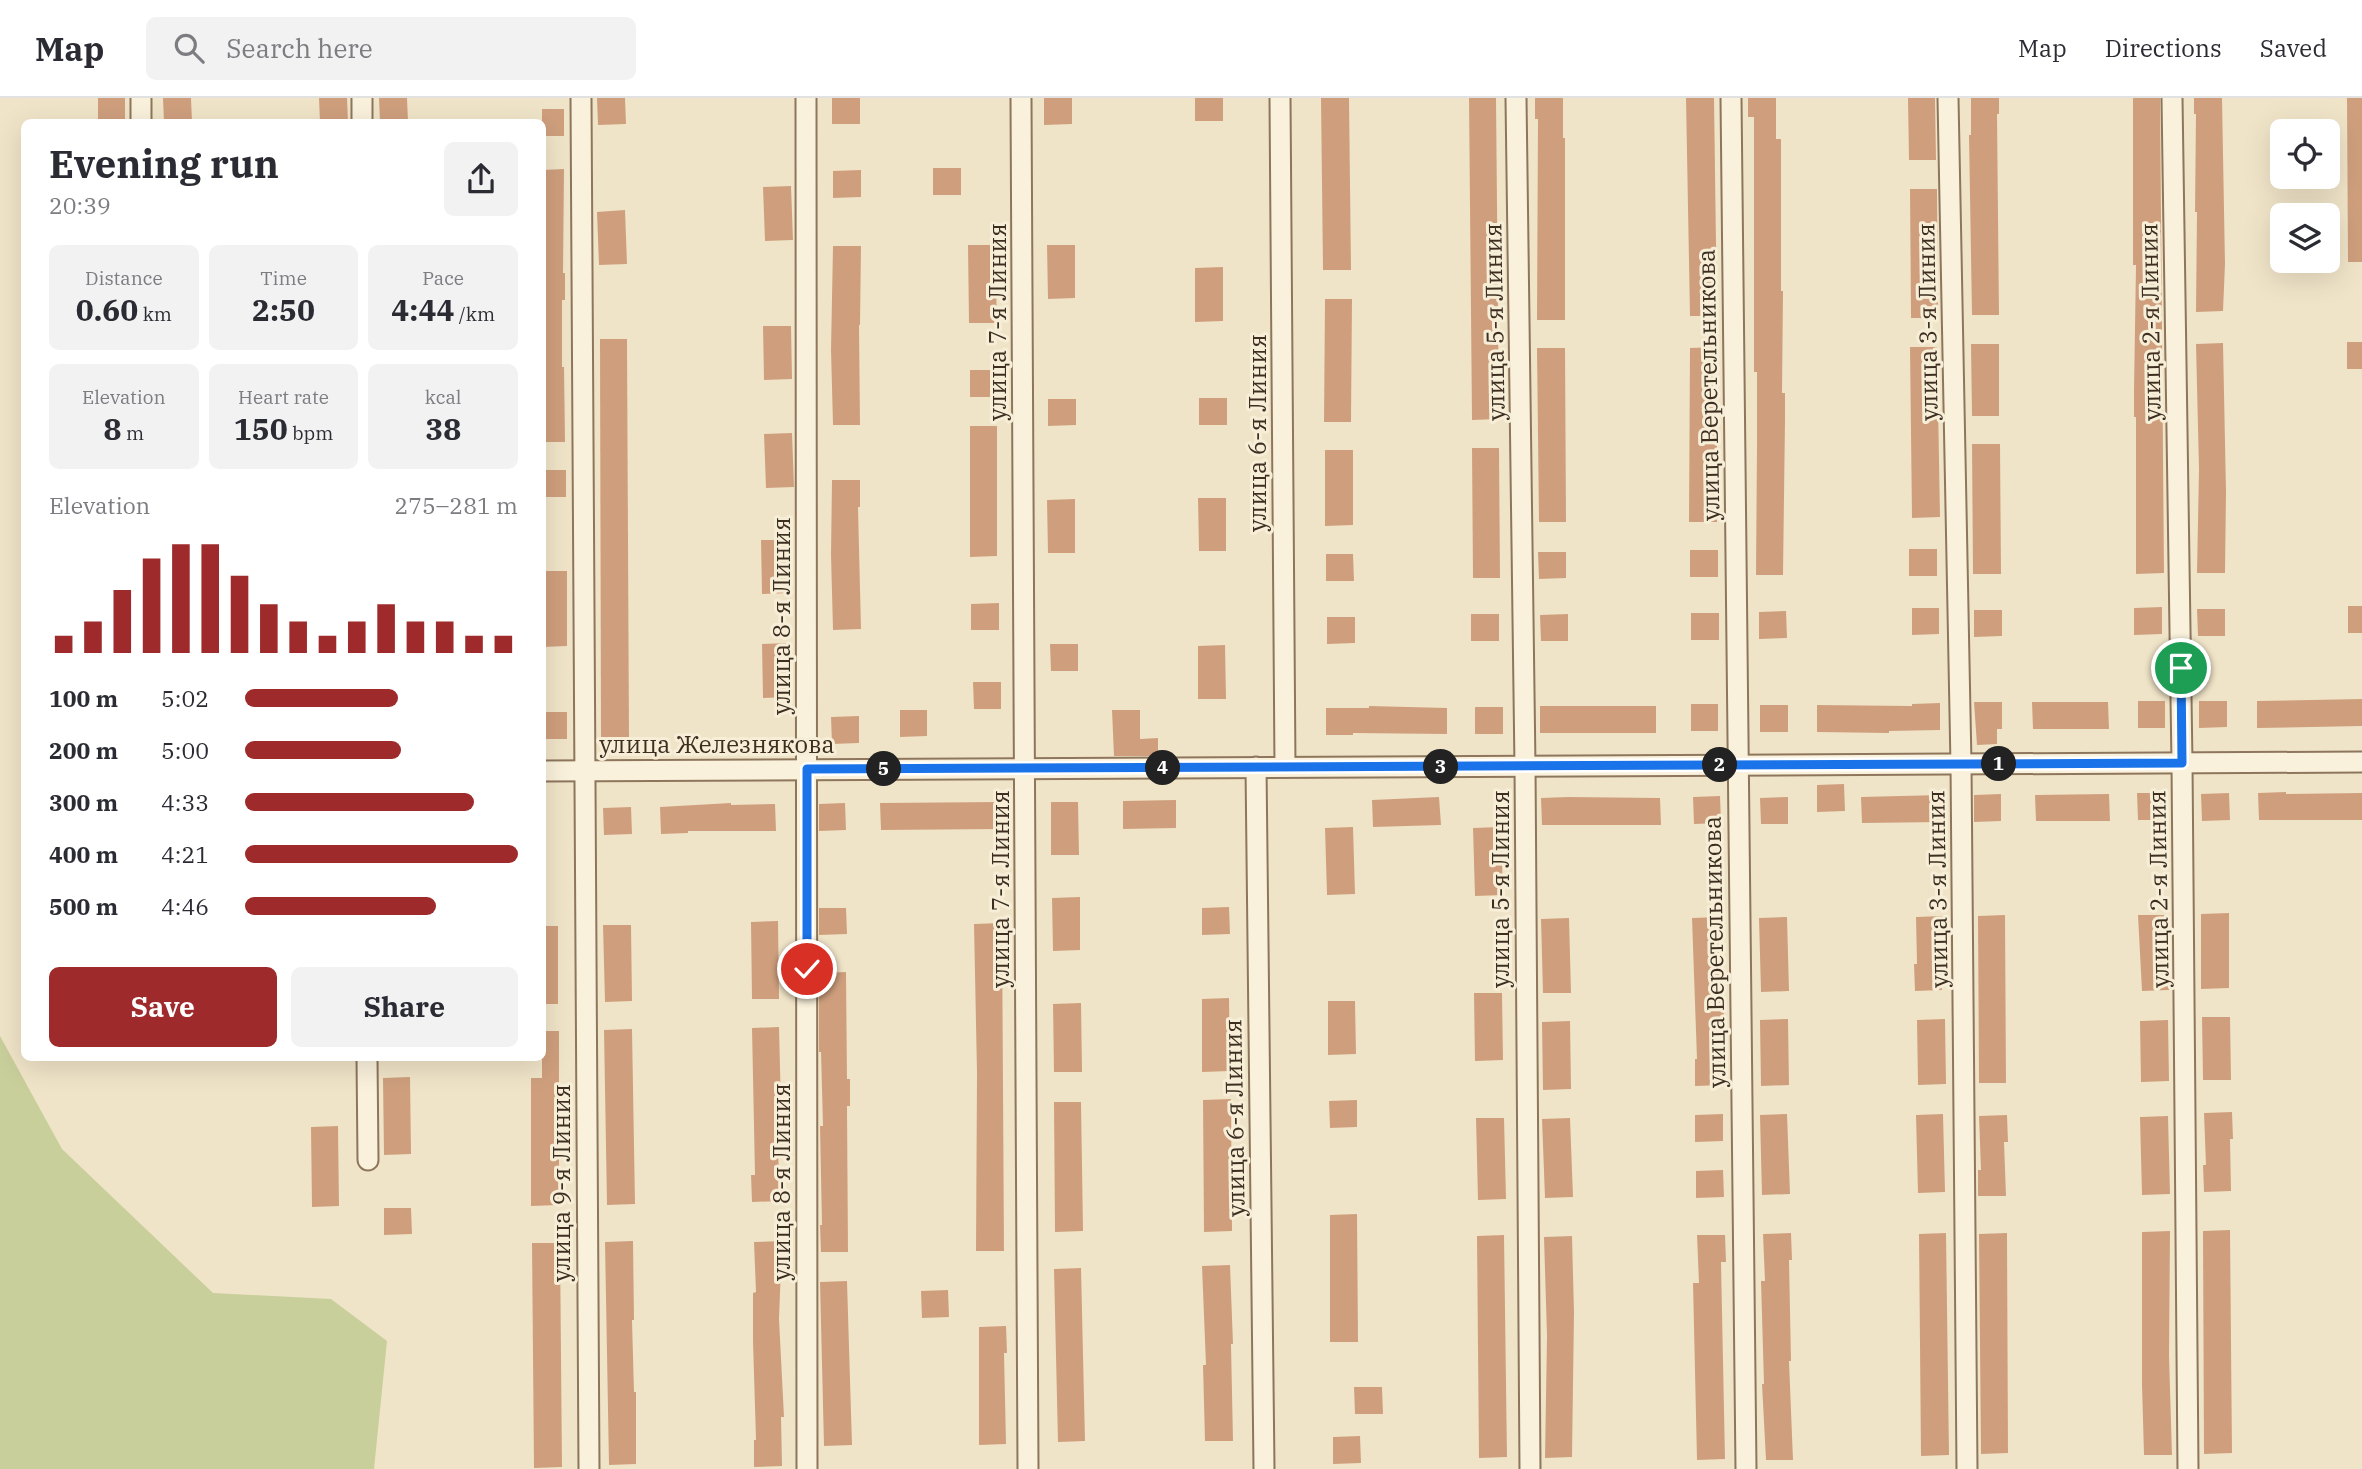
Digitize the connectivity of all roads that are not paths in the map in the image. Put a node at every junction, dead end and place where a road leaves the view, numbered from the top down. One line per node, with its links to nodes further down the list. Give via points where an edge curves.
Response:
1 (141, 98): 11 (street)
2 (362, 98): 12 (street)
3 (581, 98): 22 (street, улица 9-я Линия)
4 (806, 98): 21 (street, улица 8-я Линия)
5 (1021, 98): 20 (street, улица 7-я Линия)
6 (1280, 98): 19 (street, улица 6-я Линия)
7 (1516, 98): 17 (street, улица 5-я Линия)
8 (1731, 98): 16 (street, улица Веретельникова)
9 (1948, 98): 15 (street, улица 3-я Линия)
10 (2172, 98): 14 (street, улица 2-я Линия)
11 (141, 119)
12 (362, 119)
13 (2362, 762): 14 (street, улица Железнякова)
14 (2182, 763): 15 (street, улица Железнякова); 33 (street, улица 2-я Линия)
15 (1961, 764): 16 (street, улица Железнякова); 32 (street, улица 3-я Линия)
16 (1738, 765): 17 (street, улица Железнякова); 31 (street, улица Веретельникова)
17 (1525, 766): 19 (street, улица Железнякова); 30 (street, улица 5-я Линия)
18 (1256, 767): 19 (street, улица Железнякова); 20 (street, улица Железнякова); 29 (street, улица 6-я Линия)
19 (1285, 767)
20 (1025, 768): 21 (street, улица Железнякова); 28 (street, улица 7-я Линия)
21 (807, 769): 22 (street, улица Железнякова); 27 (street, улица 8-я Линия)
22 (584, 770): 23 (street, улица Железнякова); 26 (street, улица 9-я Линия)
23 (546, 771)
24 (367, 1061): 25 (street)
25 (368, 1160)
26 (589, 1469)
27 (807, 1469)
28 (1028, 1469)
29 (1264, 1469)
30 (1530, 1469)
31 (1746, 1469)
32 (1967, 1469)
33 (2189, 1469)

